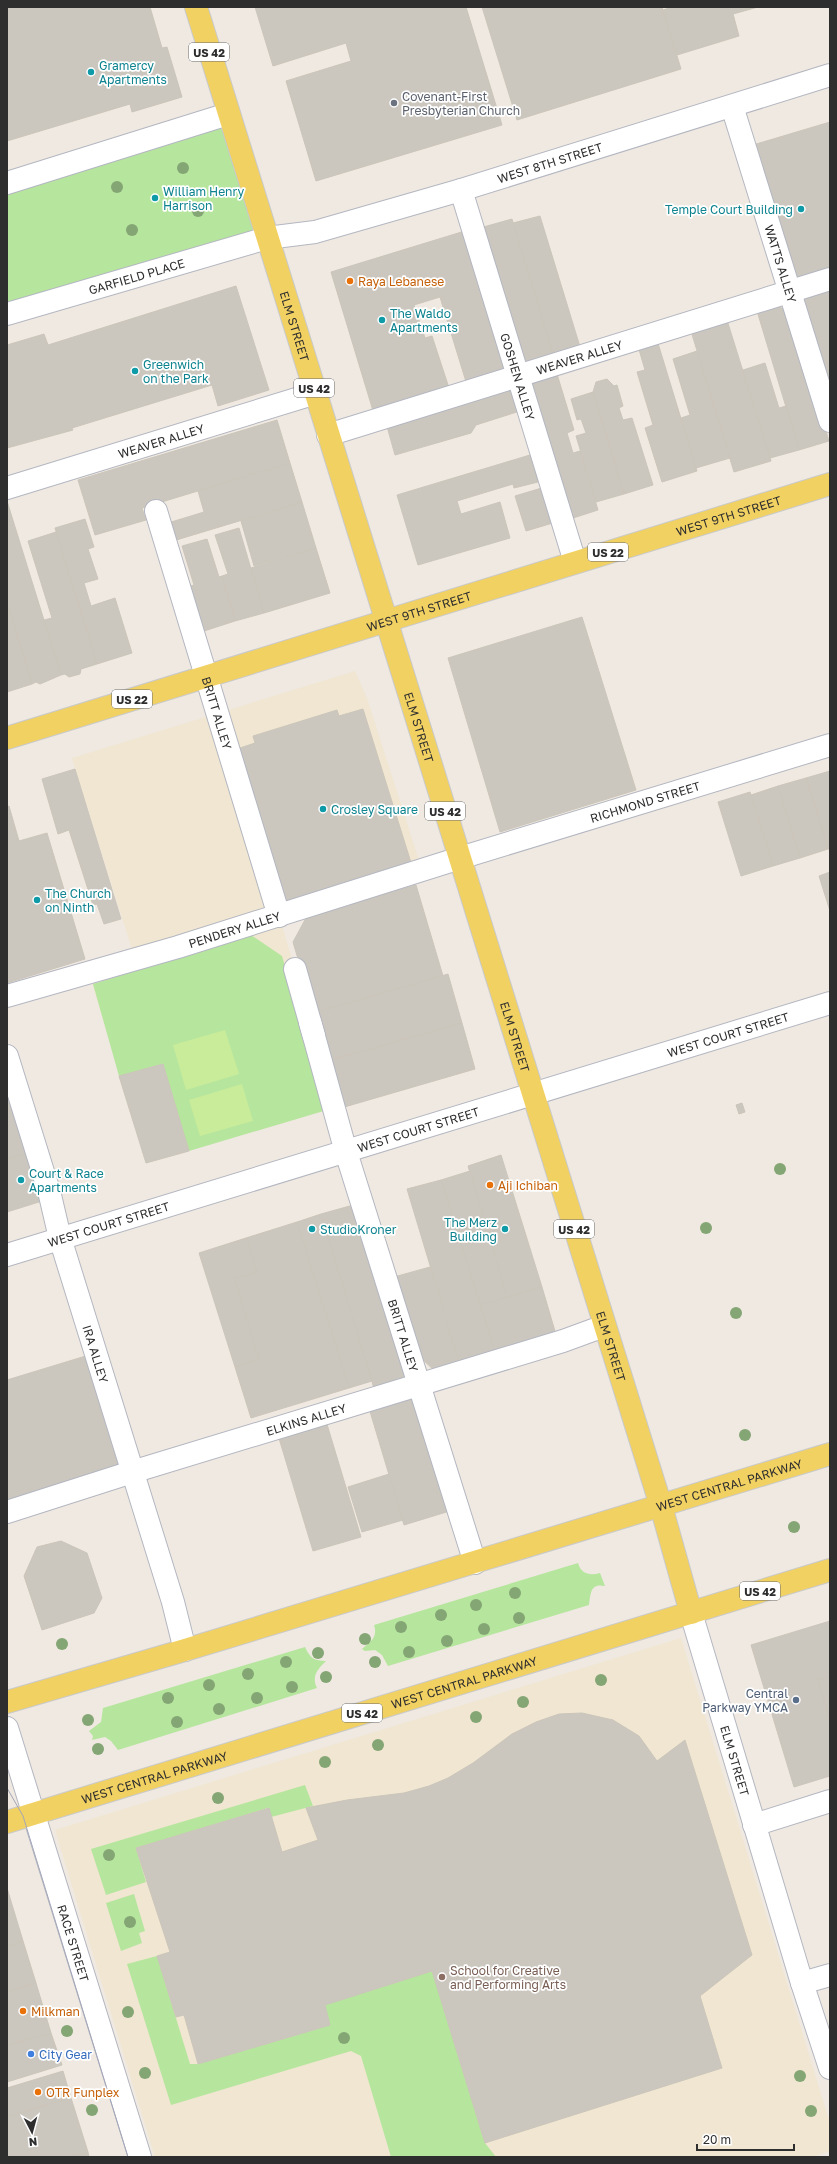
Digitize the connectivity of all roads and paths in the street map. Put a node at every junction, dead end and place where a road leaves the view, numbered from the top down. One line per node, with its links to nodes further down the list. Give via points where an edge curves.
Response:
1 (196, 7): 4 (main road, ELM STREET / US 42)
2 (830, 75): 3 (street, WEST 8TH STREET)
3 (732, 106): 6 (street, WEST 8TH STREET); 9 (street, WATTS ALLEY)
4 (228, 114): 5 (street); 7 (main road, ELM STREET / US 42)
5 (7, 183)
6 (461, 190): 7 (street, WEST 8TH STREET, via 315,232); 11 (street, GOSHEN ALLEY)
7 (267, 238): 10 (street, GARFIELD PLACE); 12 (main road, ELM STREET / US 42)
8 (830, 279): 9 (street, WEAVER ALLEY)
9 (790, 291): 11 (street, WEAVER ALLEY); 13 (street, WATTS ALLEY)
10 (7, 314)
11 (518, 375): 14 (street, WEAVER ALLEY); 18 (street, GOSHEN ALLEY)
12 (316, 393): 14 (main road, ELM STREET / US 42); 16 (street, WEAVER ALLEY)
13 (830, 421)
14 (328, 435): 19 (main road, ELM STREET / US 42)
15 (830, 484): 18 (main road, WEST 9TH STREET / US 22)
16 (7, 488)
17 (156, 511): 20 (street, BRITT ALLEY)
18 (576, 562): 19 (main road, WEST 9TH STREET / US 22)
19 (386, 621): 20 (main road, WEST 9TH STREET / US 22); 23 (main road, ELM STREET / US 42)
20 (206, 676): 21 (main road, WEST 9TH STREET / US 22); 24 (street, BRITT ALLEY)
21 (7, 738)
22 (830, 745): 23 (street, RICHMOND STREET)
23 (460, 858): 24 (street, PENDERY ALLEY); 29 (main road, ELM STREET / US 42)
24 (279, 916): 26 (street, PENDERY ALLEY)
25 (295, 969): 30 (street, BRITT ALLEY)
26 (7, 996)
27 (830, 1003): 29 (street, WEST COURT STREET)
28 (7, 1056): 31 (street, IRA ALLEY, via 49,1191)
29 (532, 1094): 30 (street, WEST COURT STREET); 33 (main road, ELM STREET / US 42)
30 (346, 1152): 31 (street, WEST COURT STREET); 34 (street, BRITT ALLEY)
31 (60, 1238): 32 (street, WEST COURT STREET); 36 (street, IRA ALLEY)
32 (7, 1255)
33 (604, 1326): 34 (street, ELKINS ALLEY); 37 (main road, ELM STREET / US 42)
34 (420, 1384): 36 (street, ELKINS ALLEY); 39 (street, BRITT ALLEY)
35 (830, 1454): 37 (main road, WEST CENTRAL PARKWAY)
36 (132, 1472): 38 (street, ELKINS ALLEY); 42 (street, IRA ALLEY, via 173,1602)
37 (661, 1506): 39 (main road, WEST CENTRAL PARKWAY); 41 (main road, ELM STREET)
38 (7, 1512)
39 (474, 1563): 42 (main road, WEST CENTRAL PARKWAY)
40 (830, 1570): 41 (main road, WEST CENTRAL PARKWAY / US 42)
41 (691, 1613): 46 (main road, WEST CENTRAL PARKWAY / US 42); 48 (street, ELM STREET)
42 (185, 1650): 43 (main road, WEST CENTRAL PARKWAY)
43 (7, 1702)
44 (7, 1728): 46 (street, RACE STREET)
45 (830, 1801): 48 (street)
46 (33, 1813): 47 (main road, WEST CENTRAL PARKWAY / US 42); 52 (street, RACE STREET)
47 (7, 1822)
48 (754, 1825): 50 (street, ELM STREET)
49 (830, 1975): 50 (street)
50 (802, 1983): 51 (street, ELM STREET)
51 (830, 2068)
52 (140, 2157)

